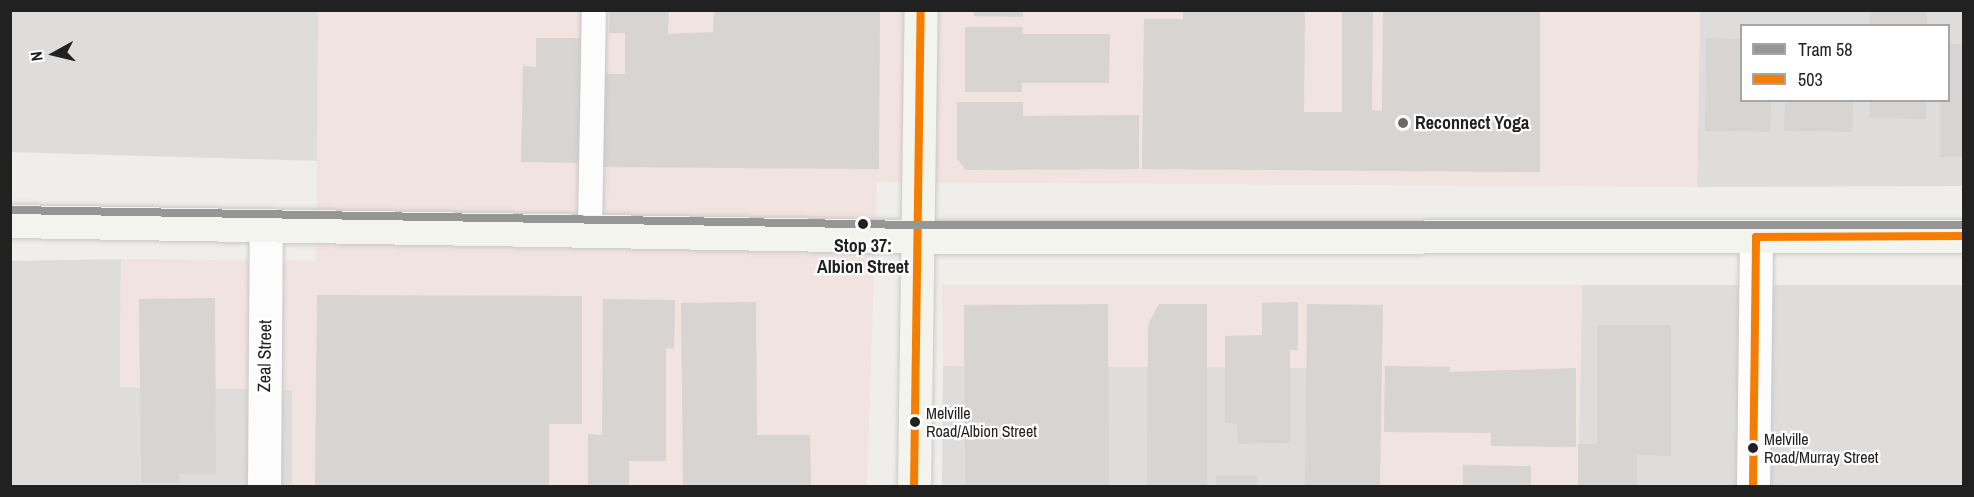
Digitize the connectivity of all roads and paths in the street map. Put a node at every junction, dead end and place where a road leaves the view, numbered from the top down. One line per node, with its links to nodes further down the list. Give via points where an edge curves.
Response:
1 (594, 10): 5 (lane)
2 (921, 10): 6 (main road)
3 (10, 221): 4 (main road)
4 (266, 226): 5 (main road); 9 (street, Zeal Street)
5 (590, 231): 6 (main road)
6 (917, 236): 8 (main road); 10 (main road)
7 (1964, 236): 8 (main road)
8 (1756, 237): 11 (street)
9 (264, 486)
10 (914, 486)
11 (1754, 486)

